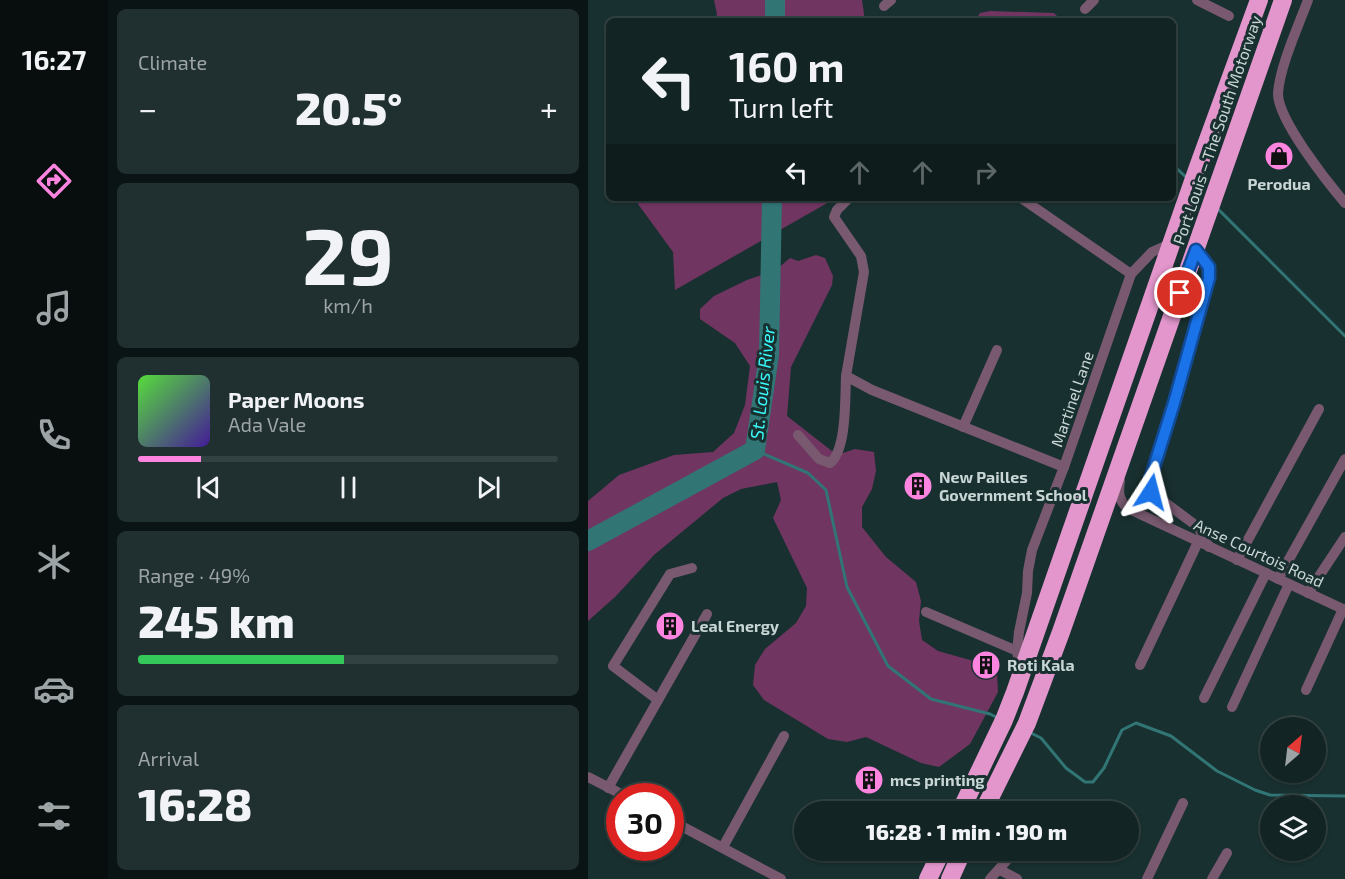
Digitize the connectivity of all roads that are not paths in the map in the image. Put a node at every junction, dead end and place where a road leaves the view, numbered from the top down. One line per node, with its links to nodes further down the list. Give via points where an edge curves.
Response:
1 (1094, 0): 6 (street)
2 (1197, 0): 7 (street)
3 (1259, 0): 11 (highway, Port Louis – The South Motorway)
4 (1283, 0): 12 (highway, Port Louis – The South Motorway)
5 (1308, 0): 10 (street, via 1278,96 1293,131)
6 (1085, 9)
7 (1229, 16)
8 (846, 201): 15 (street, via 834,217 861,256 864,272)
9 (1025, 201): 13 (street)
10 (1345, 203)
11 (1172, 243): 13 (street, via 1152,252); 37 (highway, Port Louis – The South Motorway)
12 (1196, 250): 19 (highway, Port Louis – The South Motorway); 25 (street, via 1209,267 1209,278 1149,483 1151,492 1198,527)
13 (1131, 274): 21 (street, Martinel Lane)
14 (997, 350): 17 (street)
15 (846, 376): 17 (street); 18 (street, via 841,441 835,459 830,463 819,459)
16 (1319, 409): 26 (street)
17 (963, 427): 21 (street)
18 (798, 435)
19 (1128, 442): 22 (street, via 1119,490); 23 (highway, Port Louis – The South Motorway)
20 (1345, 459): 29 (street)
21 (1064, 467): 35 (street, Martinel Lane, via 1032,550)
22 (1127, 508): 23 (street, via 1112,510); 25 (street, Anse Courtois Road)
23 (1097, 529): 47 (highway, Port Louis – The South Motorway, via 1036,700)
24 (1345, 537): 31 (street)
25 (1204, 545): 26 (street, Anse Courtois Road); 36 (street)
26 (1237, 560): 28 (street, Anse Courtois Road)
27 (692, 568): 40 (street, via 670,574 613,666)
28 (1266, 573): 29 (street, Anse Courtois Road); 39 (street)
29 (1278, 579): 30 (street, Anse Courtois Road)
30 (1289, 584): 31 (street, Anse Courtois Road); 41 (street)
31 (1308, 593): 32 (street, Anse Courtois Road)
32 (1344, 609): 38 (street)
33 (926, 612): 35 (street)
34 (706, 614): 40 (street)
35 (1017, 651): 37 (street, Martinel Lane)
36 (1140, 665)
37 (1022, 674): 46 (highway, Port Louis – The South Motorway)
38 (1306, 690)
39 (1204, 698)
40 (658, 700): 44 (street)
41 (1232, 707)
42 (784, 736): 50 (street)
43 (588, 777): 45 (street)
44 (612, 783)
45 (606, 786)
46 (965, 801)
47 (988, 801)
48 (1183, 802): 62 (street)
49 (684, 827): 50 (street)
50 (723, 847): 56 (street)
51 (1227, 853): 63 (street)
52 (937, 861): 58 (highway)
53 (958, 861): 59 (highway)
54 (1006, 861): 55 (street)
55 (1000, 870): 60 (street); 61 (street)
56 (760, 874): 57 (street)
57 (781, 879)
58 (928, 879)
59 (950, 879)
60 (990, 879)
61 (1017, 879)
62 (1147, 879)
63 (1212, 879)

